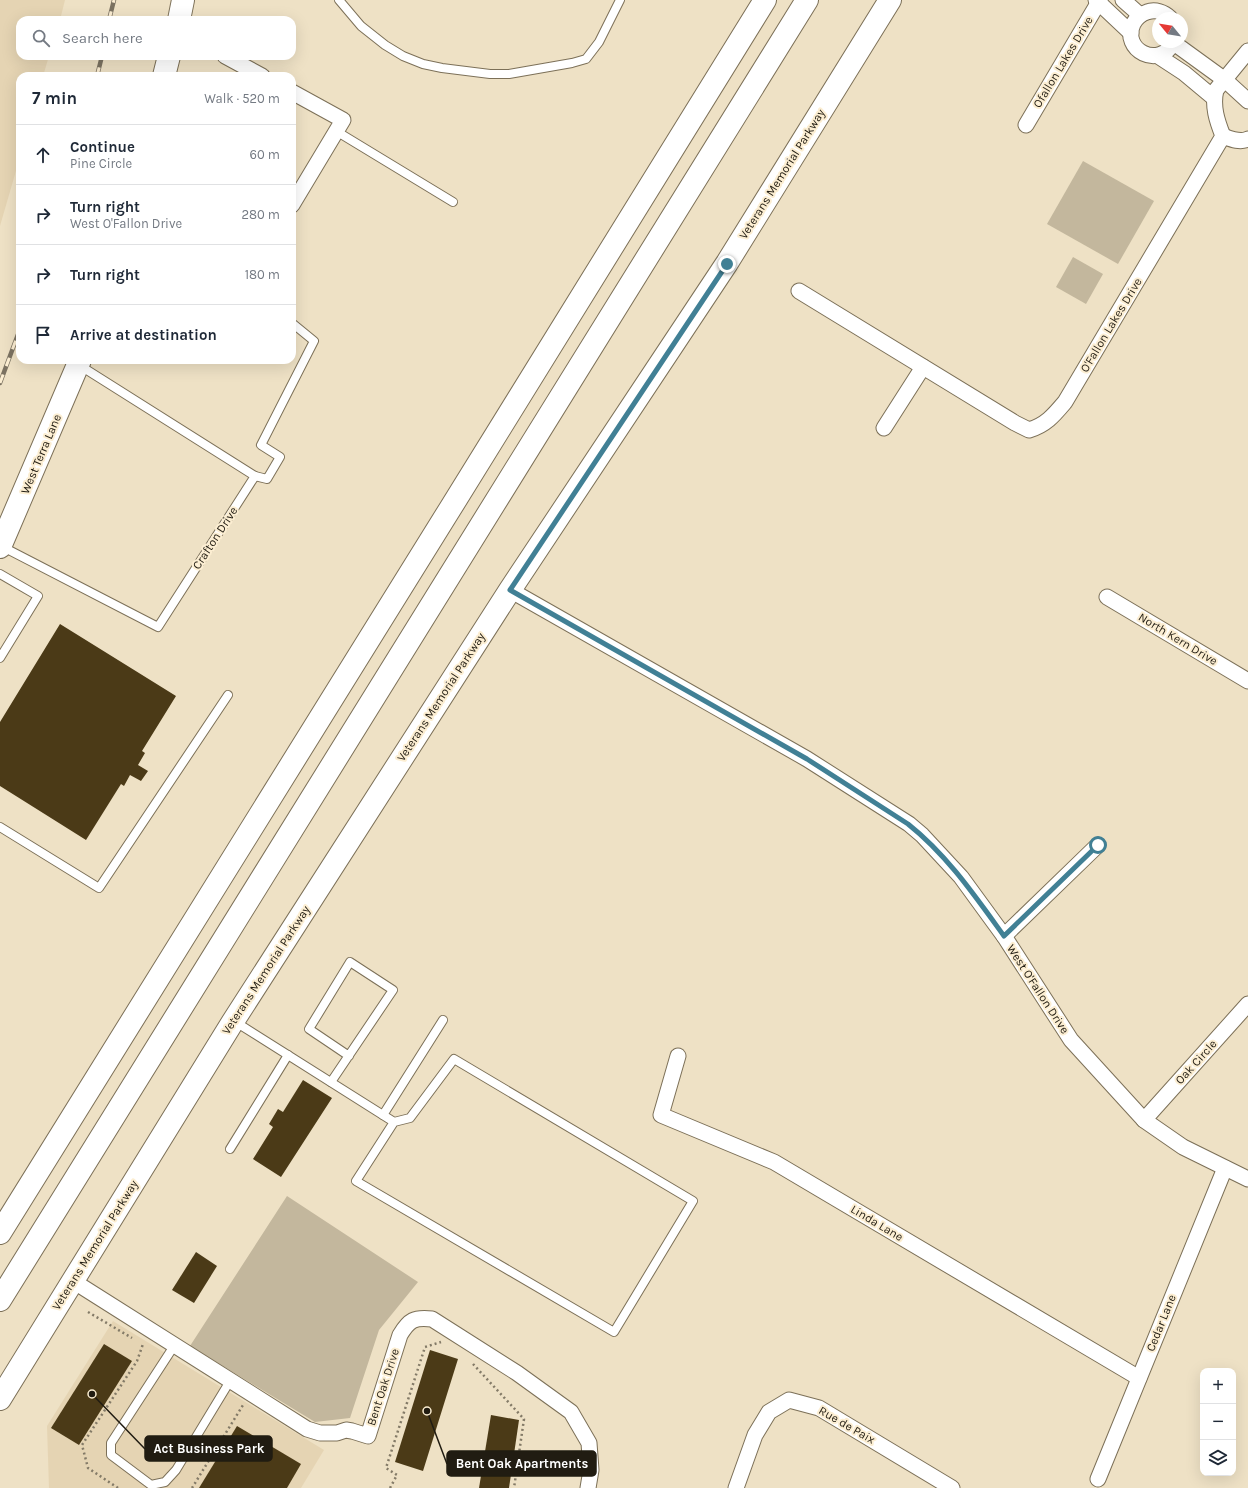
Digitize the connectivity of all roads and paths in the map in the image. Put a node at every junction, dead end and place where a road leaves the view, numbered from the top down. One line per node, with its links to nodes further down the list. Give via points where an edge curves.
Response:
1 (183, 0): 11 (main road)
2 (339, 0): 3 (lane, via 361,26 403,56 442,68 509,74 586,59 599,42)
3 (620, 0)
4 (765, 0): 61 (main road)
5 (807, 0): 63 (main road)
6 (890, 0): 40 (main road, Veterans Memorial Parkway, via 727,264)
7 (1123, 0): 10 (street)
8 (1098, 1): 12 (street); 25 (street, Ofallon Lakes Drive)
9 (1160, 12): 10 (street, via 1153,11)
10 (1140, 15): 12 (street, via 1132,26)
11 (180, 16)
12 (1131, 33): 16 (street, via 1131,38 1139,51)
13 (1169, 48): 16 (street)
14 (1182, 48): 21 (street)
15 (1248, 51): 21 (street)
16 (1158, 56): 23 (street)
17 (168, 60): 19 (main road)
18 (232, 60): 20 (street)
19 (165, 72)
20 (254, 72)
21 (1224, 80): 23 (street, via 1216,90); 24 (street)
22 (296, 94): 26 (street, via 343,120)
23 (1214, 98): 27 (street)
24 (1248, 100)
25 (1026, 125)
26 (336, 131): 29 (street); 30 (lane)
27 (1222, 136): 28 (street, via 1236,141); 35 (street, O'Fallon Lakes Drive, via 1065,402 1055,415 1041,426 1029,430)
28 (1248, 139)
29 (296, 198)
30 (453, 202)
31 (799, 291): 35 (street, O'Fallon Lakes Drive)
32 (296, 326): 37 (lane, via 314,341 261,445 280,457 267,479)
33 (79, 364): 38 (main road, West Terra Lane)
34 (83, 364): 37 (lane)
35 (923, 367): 36 (street)
36 (884, 428)
37 (255, 476): 38 (lane, Crafton Drive, via 158,626)
38 (0, 546)
39 (0, 574): 42 (lane, via 38,596)
40 (510, 590): 47 (street, West O'Fallon Drive, via 807,759 908,824 922,834 961,877); 49 (main road, Veterans Memorial Parkway)
41 (1107, 597): 43 (street, North Kern Drive)
42 (0, 658)
43 (1248, 681)
44 (228, 695): 45 (lane, via 99,888)
45 (0, 827)
46 (1098, 845): 47 (street)
47 (1004, 936): 56 (street, West O'Fallon Drive, via 1071,1040)
48 (1248, 1004): 56 (street, Oak Circle)
49 (233, 1020): 51 (lane); 62 (main road, Veterans Memorial Parkway)
50 (443, 1020): 55 (lane)
51 (288, 1055): 54 (lane); 58 (lane)
52 (349, 1056): 52 (lane, via 394,990 350,962 309,1029); 54 (lane)
53 (678, 1056): 68 (street, Linda Lane, via 661,1115 774,1162)
54 (331, 1082): 55 (lane)
55 (383, 1115): 57 (lane)
56 (1144, 1120): 59 (street, West O'Fallon Drive, via 1184,1147)
57 (394, 1122): 57 (lane, via 356,1182 614,1332 692,1201 454,1059 410,1118)
58 (230, 1149)
59 (1225, 1168): 60 (street, West O'Fallon Drive); 68 (street, Cedar Lane)
60 (1248, 1180)
61 (0, 1233)
62 (72, 1281): 66 (street, Bent Oak Drive); 70 (main road, Veterans Memorial Parkway)
63 (0, 1300)
64 (88, 1312): 73 (path, via 143,1344 137,1361 82,1445 88,1468)
65 (443, 1341): 75 (path, via 425,1347 386,1468 397,1475)
66 (174, 1346): 69 (street, Bent Oak Drive); 69 (lane, via 111,1443 111,1455 151,1485 165,1482 176,1470)
67 (469, 1359): 76 (path, via 524,1419)
68 (1138, 1378): 72 (street, Cedar Lane)
69 (230, 1381): 77 (street, Bent Oak Drive, via 307,1429 320,1433 346,1430 368,1436 400,1335 408,1323 421,1318 432,1319 517,1373 572,1412 590,1443 591,1470)
70 (0, 1399)
71 (246, 1401): 74 (path)
72 (1098, 1479)
73 (118, 1488)
74 (192, 1488)
75 (390, 1488)
76 (514, 1488)
77 (588, 1488)
78 (736, 1488): 79 (street, Rue de Paix, via 755,1435 769,1412 789,1400 819,1408)
79 (952, 1488)

